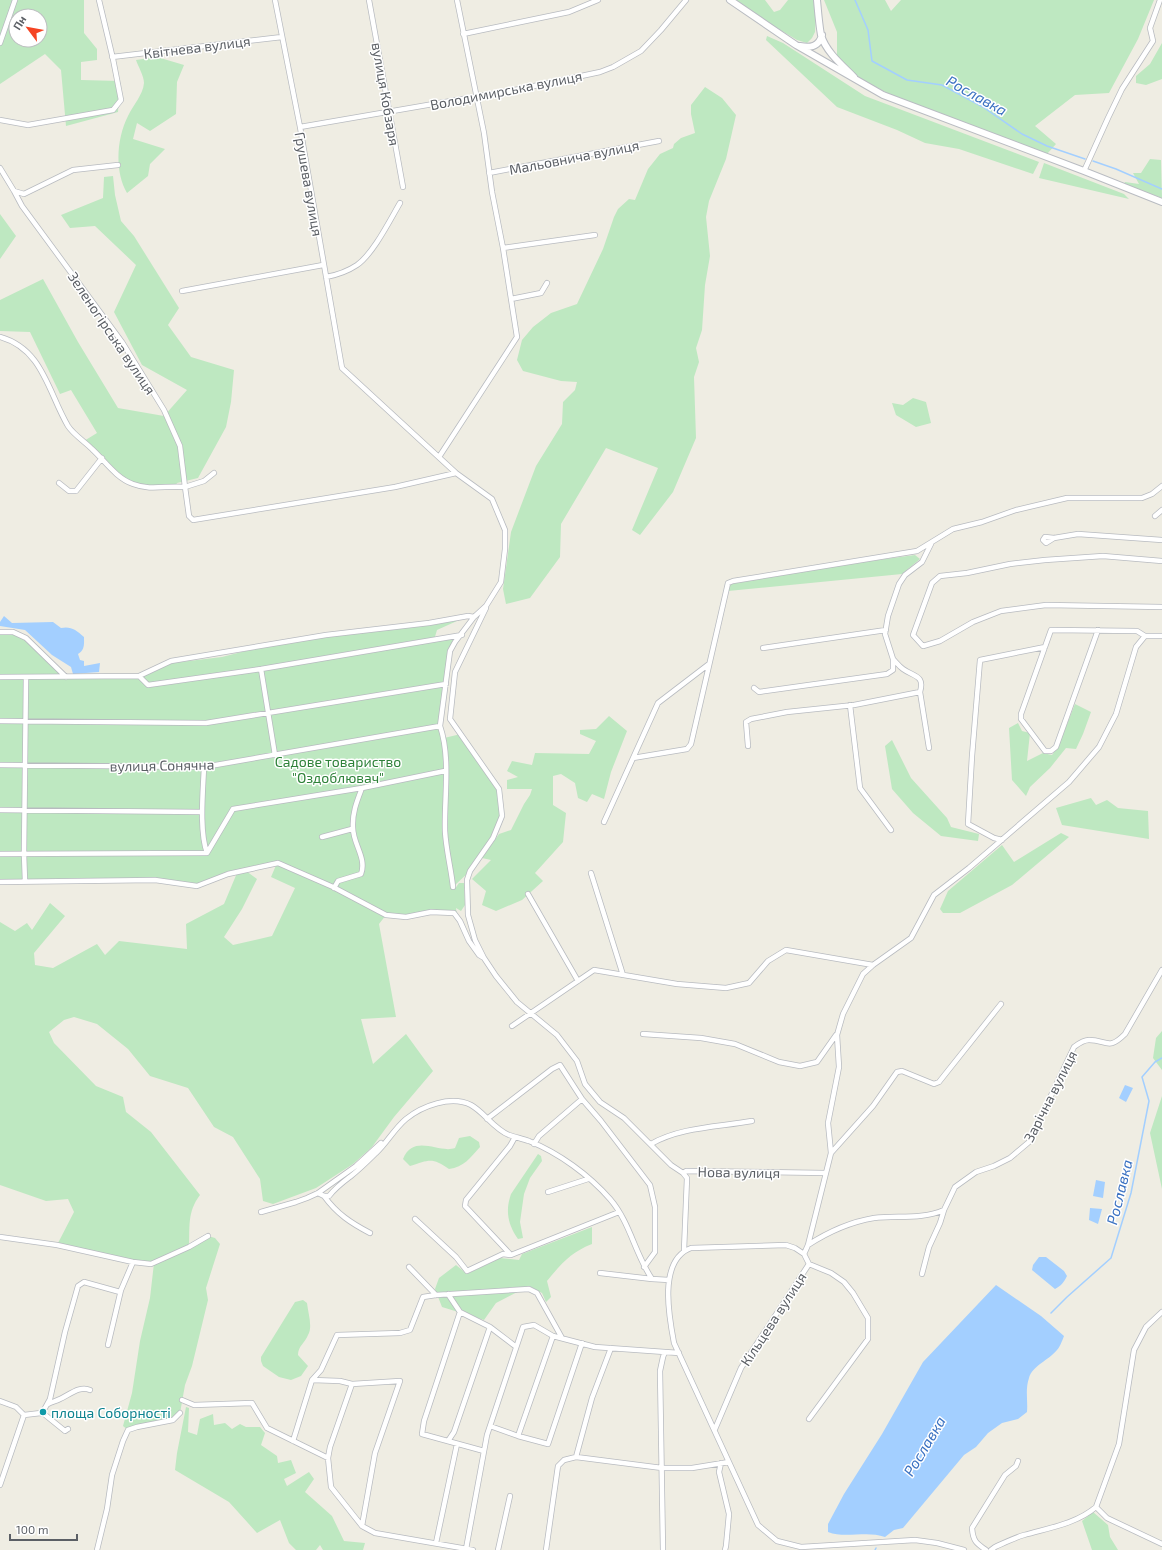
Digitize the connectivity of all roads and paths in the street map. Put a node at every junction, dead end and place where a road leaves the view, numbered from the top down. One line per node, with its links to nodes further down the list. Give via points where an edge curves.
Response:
1 (15, 0): 14 (street)
2 (99, 0): 16 (street)
3 (275, 0): 13 (street, Грушева вулиця)
4 (369, 0): 19 (street, вулиця Кобзаря)
5 (457, 0): 11 (street)
6 (598, 0): 11 (street, via 569,12)
7 (686, 0): 18 (street, Володимирська вулиця, via 641,51 613,67 581,77)
8 (730, 0): 15 (main road)
9 (817, 0): 12 (main road)
10 (1160, 0): 25 (street, via 1150,28 1153,41 1122,89)
11 (463, 34): 18 (street)
12 (822, 35): 15 (main road, via 815,46); 17 (main road, via 837,61)
13 (282, 37): 16 (street, Квітнева вулиця); 21 (street, Грушева вулиця)
14 (0, 43)
15 (796, 45): 17 (main road)
16 (112, 57): 20 (street, via 121,100 113,110 28,126)
17 (861, 84): 25 (main road, via 900,103)
18 (476, 96): 19 (street, Володимирська вулиця); 26 (street)
19 (390, 112): 21 (street, Володимирська вулиця); 27 (street, вулиця Кобзаря)
20 (0, 120)
21 (300, 127): 33 (street, Грушева вулиця)
22 (659, 141): 26 (street, Мальовнича вулиця)
23 (118, 164): 28 (street, via 73,170 24,194)
24 (0, 168): 28 (street, Зеленогірська вулиця)
25 (1084, 171): 29 (main road)
26 (489, 173): 32 (street)
27 (403, 187)
28 (14, 191): 45 (street, Зеленогірська вулиця, via 22,206 122,342 164,410 180,446)
29 (1162, 202)
30 (400, 203): 34 (street, via 364,259 350,269)
31 (595, 235): 32 (street)
32 (502, 248): 37 (street)
33 (323, 265): 34 (street, Грушева вулиця); 36 (street)
34 (326, 277): 39 (street, Грушева вулиця, via 342,368)
35 (547, 283): 37 (street, via 541,293)
36 (182, 291)
37 (511, 299): 39 (street, via 517,337)
38 (0, 337): 40 (street, via 12,341 34,359 69,427)
39 (439, 457): 42 (street)
40 (102, 458): 43 (street, via 76,491 69,491); 45 (street, via 122,478 133,484 158,488)
41 (214, 473): 45 (street, via 204,481)
42 (456, 473): 45 (street, Зеленогірська вулиця, via 395,487 193,520 189,516); 52 (street, via 492,499 505,530 501,582)
43 (59, 483)
44 (1162, 486): 50 (street, via 1142,498 1067,498 1016,510 982,522 953,528)
45 (185, 487)
46 (1162, 510): 47 (street)
47 (1155, 516)
48 (1054, 538): 49 (street, via 1078,534)
49 (1162, 540)
50 (931, 543): 55 (street, via 922,562 905,575 899,584); 64 (street, via 917,551 733,580 728,583)
51 (1162, 560): 53 (street, via 1103,556 1045,560 940,576 932,583 913,636 923,646 940,641 973,622 1001,611 1046,605)
52 (486, 606): 54 (street); 104 (street, via 455,672 450,719 499,789 502,816 493,838 470,871 466,890 469,922)
53 (1162, 607)
54 (474, 617): 58 (street); 66 (street, via 326,635 176,660)
55 (886, 630): 62 (street); 63 (street)
56 (1098, 630): 59 (street, via 1137,632); 61 (street, via 1051,630); 61 (street, via 1056,747 1051,751 1045,751 1021,719)
57 (0, 632): 69 (street, via 13,632 26,638)
58 (462, 635): 65 (street); 70 (street, via 450,651)
59 (1145, 636): 60 (street); 94 (street, via 1136,647 1116,714 1099,747 1069,782)
60 (1162, 636)
61 (1045, 647): 94 (street, via 980,660 968,824)
62 (763, 648)
63 (893, 659): 71 (street, via 893,670 887,674 759,692); 72 (street, via 903,669 919,678 922,684)
64 (709, 664): 81 (street, via 658,703); 81 (street, via 691,744 687,749)
65 (260, 669): 66 (street, via 148,685); 74 (street)
66 (139, 676): 69 (street)
67 (0, 677): 68 (street)
68 (26, 677): 69 (street); 76 (street)
69 (66, 677)
70 (446, 684): 74 (street); 77 (street)
71 (754, 688)
72 (920, 692): 73 (street); 79 (street)
73 (850, 705): 78 (street, via 751,719 746,722); 92 (street, via 860,788)
74 (268, 713): 76 (street, via 206,723); 80 (street)
75 (0, 722): 76 (street)
76 (26, 722): 83 (street)
77 (440, 726): 80 (street, вулиця Сонячна); 85 (street, via 444,738)
78 (748, 746)
79 (929, 748)
80 (275, 755): 84 (street, вулиця Сонячна)
81 (633, 758): 90 (street)
82 (0, 765): 83 (street, вулиця Сонячна)
83 (25, 765): 84 (street, вулиця Сонячна); 88 (street)
84 (204, 767): 89 (street)
85 (445, 771): 86 (street); 101 (street, via 445,832)
86 (362, 788): 91 (street, via 354,808); 95 (street, via 233,809)
87 (0, 810): 88 (street)
88 (25, 810): 89 (street); 97 (street)
89 (202, 812): 95 (street, via 204,847)
90 (604, 822)
91 (352, 829): 93 (street); 102 (street, via 364,867 362,874 338,881)
92 (891, 830)
93 (322, 837)
94 (1002, 840): 105 (street, via 934,895 911,938)
95 (207, 853): 97 (street)
96 (0, 854): 97 (street)
97 (24, 854): 99 (street)
98 (591, 873): 107 (street)
99 (25, 881): 100 (street); 102 (street, via 155,880 197,886 228,874 278,863)
100 (0, 882)
101 (453, 887)
102 (334, 888): 104 (street, via 386,915 406,917 431,912 454,913 469,941)
103 (528, 894): 108 (street)
104 (484, 958): 110 (street, via 517,1002)
105 (872, 965): 107 (street, via 786,950 768,962 749,983 726,988 677,984); 113 (street, via 862,976 843,1014)
106 (1162, 970): 128 (street, Зарічна вулиця, via 1120,1040 1109,1044 1089,1040 1074,1047 1029,1142 1010,1158 976,1172 956,1187)
107 (623, 975): 108 (street, via 594,970)
108 (578, 981): 110 (street)
109 (1001, 1004): 121 (street, via 939,1082 934,1084 902,1071 897,1072 873,1106)
110 (531, 1013): 111 (street); 120 (street, via 557,1034 577,1061 585,1084 600,1102 624,1118)
111 (512, 1026)
112 (643, 1034): 113 (street, via 701,1038 735,1044 779,1062 800,1066 817,1062)
113 (837, 1035): 121 (street, via 839,1067 828,1123)
114 (582, 1099): 115 (street, via 560,1065); 119 (street, via 539,1136); 142 (street, via 650,1185 655,1207 655,1252)
115 (487, 1119): 117 (street); 127 (street, via 471,1105 458,1102 423,1108 405,1120 378,1152 336,1187 329,1196)
116 (752, 1121): 120 (street, via 692,1129)
117 (515, 1137): 119 (street); 138 (street, via 466,1200 465,1206)
118 (381, 1143): 126 (street, via 356,1166)
119 (534, 1144): 124 (street, via 566,1161)
120 (651, 1144): 122 (street, via 670,1165)
121 (831, 1153): 123 (street)
122 (683, 1173): 123 (street, Нова вулиця); 136 (street, Нова вулиця, via 687,1178)
123 (826, 1173): 135 (street)
124 (588, 1179): 125 (street); 130 (street, via 610,1199)
125 (548, 1192)
126 (318, 1193): 127 (street); 129 (street)
127 (324, 1196): 132 (street, via 335,1210)
128 (944, 1210): 135 (street, via 918,1216 874,1218 844,1225); 144 (street, Зарічна вулиця)
129 (261, 1212)
130 (619, 1212): 138 (street); 142 (street)
131 (415, 1219): 138 (street, via 456,1257 467,1271 503,1254)
132 (370, 1233)
133 (208, 1236): 139 (street, via 151,1264)
134 (0, 1237): 139 (street, via 57,1245)
135 (808, 1245): 137 (street)
136 (684, 1250): 137 (street, via 699,1247 786,1245); 146 (street, via 672,1267)
137 (804, 1254): 140 (street)
138 (511, 1255)
139 (133, 1262): 147 (street)
140 (809, 1264): 170 (street, Кільцева вулиця, via 832,1273 853,1293 868,1318 868,1339); 172 (street, Кільцева вулиця, via 741,1368)
141 (410, 1267): 149 (street)
142 (644, 1267): 145 (street)
143 (600, 1273): 145 (street)
144 (922, 1274)
145 (652, 1279): 146 (street)
146 (669, 1280): 160 (street, via 669,1313)
147 (120, 1292): 156 (street); 166 (street, via 84,1282 78,1286)
148 (448, 1294): 149 (street); 150 (street); 154 (street, via 528,1289 537,1293)
149 (436, 1295): 161 (street, via 423,1297 410,1330 400,1333 337,1335 321,1370)
150 (460, 1312): 152 (street); 176 (street, via 422,1434)
151 (1162, 1312): 187 (street, via 1146,1327 1134,1350 1119,1444)
152 (490, 1327): 157 (street); 176 (street, via 454,1432)
153 (553, 1336): 154 (street); 157 (street, via 534,1325 523,1327); 174 (street)
154 (562, 1338): 155 (street)
155 (582, 1343): 158 (street); 174 (street, via 548,1444)
156 (108, 1344)
157 (515, 1346): 171 (street)
158 (612, 1348): 159 (street); 179 (street, via 592,1398)
159 (665, 1352): 160 (street); 184 (street, via 660,1371)
160 (678, 1353): 172 (street)
161 (312, 1380): 162 (street); 175 (street)
162 (352, 1384): 180 (street); 188 (street, via 400,1381 375,1453)
163 (90, 1390): 166 (street, via 81,1389)
164 (182, 1400): 175 (street, via 194,1405 252,1403 267,1428)
165 (0, 1401): 169 (street, via 16,1407)
166 (48, 1404): 167 (street)
167 (41, 1413): 169 (street); 173 (street)
168 (180, 1413): 193 (street, via 173,1420 128,1430 112,1476)
169 (23, 1415): 185 (street)
170 (809, 1419)
171 (490, 1426): 174 (street); 178 (street)
172 (715, 1429): 182 (street)
173 (66, 1430)
174 (518, 1436)
175 (293, 1441): 180 (street)
176 (448, 1441): 177 (street)
177 (457, 1444): 178 (street); 189 (street)
178 (484, 1452): 192 (street)
179 (576, 1457): 184 (street); 196 (street, via 564,1460 558,1466)
180 (328, 1458): 188 (street, via 331,1487)
181 (1018, 1461): 200 (street, via 1005,1475 972,1528 973,1538)
182 (729, 1462): 183 (street); 191 (street, via 758,1525 777,1541)
183 (721, 1463): 184 (street, via 692,1468); 198 (street, via 719,1472 729,1514)
184 (662, 1468): 197 (street)
185 (0, 1485)
186 (510, 1496): 195 (street)
187 (1096, 1507): 190 (street, via 1107,1518); 201 (street, via 1068,1523 1023,1536)
188 (362, 1526): 189 (street, via 375,1533)
189 (436, 1543): 192 (street)
190 (1162, 1544)
191 (800, 1548): 199 (street, via 915,1540)
192 (466, 1549): 194 (street)
193 (98, 1550)
194 (473, 1550)
195 (498, 1550)
196 (546, 1550)
197 (663, 1550)
198 (725, 1550)
199 (964, 1550)
200 (986, 1550)
201 (991, 1550)

